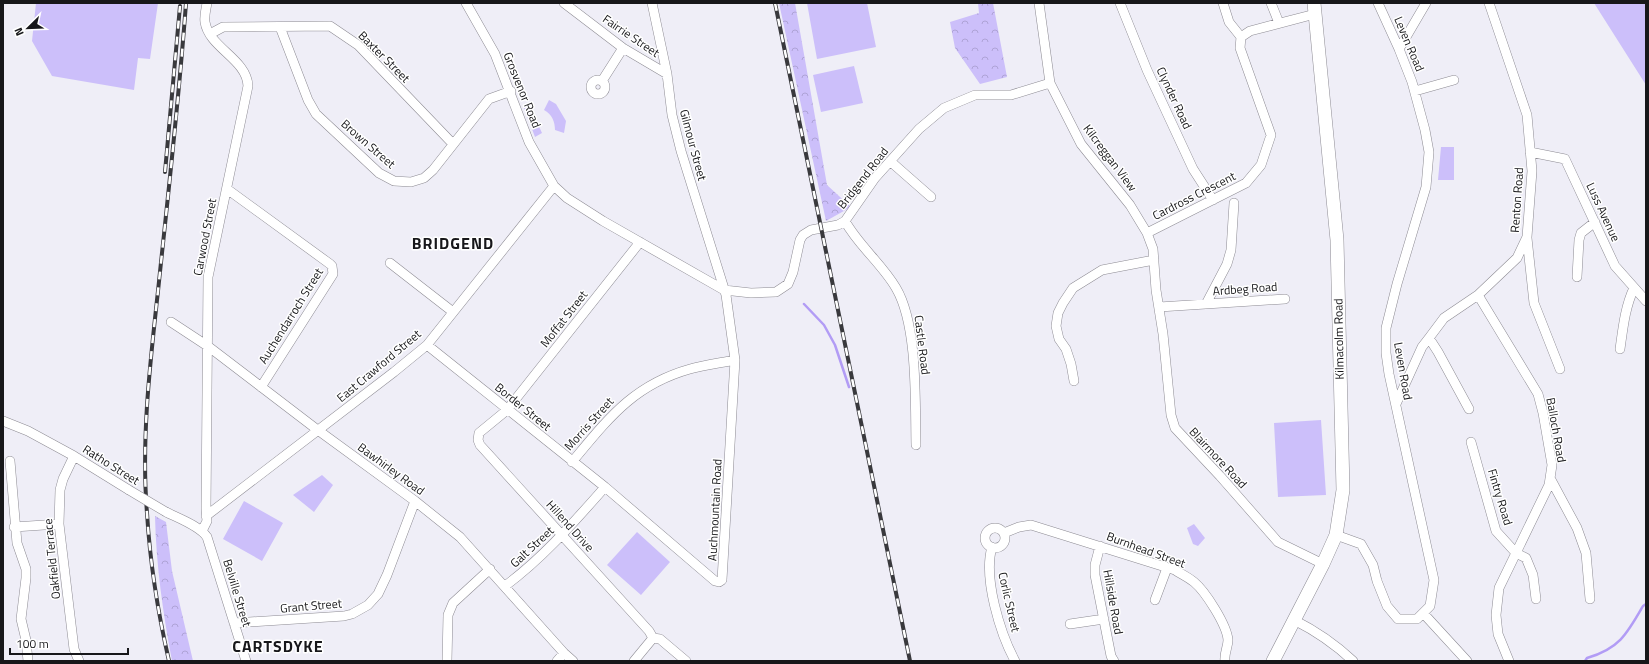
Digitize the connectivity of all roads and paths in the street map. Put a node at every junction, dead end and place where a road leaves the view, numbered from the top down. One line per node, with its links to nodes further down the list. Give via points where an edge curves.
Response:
1 (207, 3): 15 (street, Carwood Street, via 205,23)
2 (466, 3): 23 (street, Grosvenor Road, via 495,54)
3 (564, 3): 17 (street, Fairrie Street)
4 (652, 3): 19 (street, Gilmour Street)
5 (1039, 3): 22 (street, Kilcreggan View)
6 (1120, 3): 31 (street, Clynder Road, via 1147,70 1193,169)
7 (1223, 3): 16 (street, via 1229,22)
8 (1271, 3): 13 (street)
9 (1378, 3): 18 (street, Leven Road)
10 (1426, 3): 18 (street)
11 (1489, 3): 26 (street, Renton Road, via 1527,115)
12 (1314, 8): 13 (street); 76 (main road, Kilmacolm Road, via 1337,240 1343,490)
13 (1279, 23): 16 (street, via 1250,31)
14 (280, 27): 15 (street, Baxter Street, via 223,27); 25 (street, Baxter Street, via 330,26 358,45); 25 (street, Brown Street, via 308,100 316,114 380,173 394,182 411,182 424,178)
15 (210, 34): 29 (street, Carwood Street, via 243,70 248,80 248,91)
16 (1242, 37): 31 (street, Cardross Crescent, via 1240,48 1270,135 1261,166 1246,183)
17 (623, 48): 19 (street, Fairrie Street); 21 (street)
18 (1399, 49): 24 (street, Leven Road)
19 (667, 74): 42 (street, Gilmour Street, via 672,115)
20 (1454, 80): 24 (street)
21 (602, 81)
22 (1050, 83): 27 (street, Bridgend Road, via 1011,95 975,95 944,108 919,129); 35 (street, Kilcreggan View, via 1081,144 1130,205)
23 (511, 91): 25 (street, Brown Street, via 489,99); 28 (street, Grosvenor Road, via 530,142)
24 (1415, 91): 58 (street, Leven Road, via 1425,130 1428,162 1426,187 1396,284 1386,328 1386,353)
25 (453, 144)
26 (1530, 152): 34 (street, Luss Avenue, via 1565,159); 36 (street, Renton Road, via 1532,171)
27 (890, 161): 30 (street); 33 (street, Bridgend Road)
28 (554, 186): 37 (street, Bridgend Road, via 566,198); 48 (street, East Crawford Street)
29 (226, 189): 52 (street, Carwood Street, via 209,273); 57 (street, Auchendarroch Street, via 330,264 333,269 333,274)
30 (931, 197)
31 (1213, 200): 35 (street, Cardross Crescent)
32 (1234, 203): 46 (street, Ardbeg Road, via 1231,250 1227,264)
33 (845, 221): 42 (street, Bridgend Road, via 838,225 811,230 803,235 788,284 776,292); 64 (street, Castle Road, via 852,234 882,267 897,290 908,320 913,355)
34 (1595, 222): 40 (street, via 1581,233 1578,240); 41 (street, Luss Avenue, via 1615,266)
35 (1147, 233): 38 (street, Blairmore Road, via 1154,249)
36 (1527, 238): 43 (street, Renton Road, via 1517,258); 55 (street, via 1534,303)
37 (640, 242): 42 (street, Bridgend Road); 60 (street, Moffat Street)
38 (1154, 260): 47 (street, Blairmore Road); 56 (street, via 1102,270 1073,288 1063,303 1056,326 1071,364)
39 (390, 263): 48 (street)
40 (1577, 276)
41 (1634, 288): 45 (street, Luss Avenue); 53 (street, via 1625,314)
42 (724, 290): 54 (street, Auchmountain Road)
43 (1478, 295): 50 (street, Renton Road, via 1444,318); 68 (street, Balloch Road, via 1538,394 1552,465)
44 (1285, 299): 46 (street, Ardbeg Road)
45 (1646, 301)
46 (1206, 304): 47 (street, Ardbeg Road)
47 (1159, 307): 81 (street, Blairmore Road, via 1175,428 1278,542)
48 (453, 312): 51 (street, East Crawford Street)
49 (171, 322): 52 (street, Bawhirley Road)
50 (1429, 338): 58 (street, Renton Road); 59 (street)
51 (427, 345): 60 (street, Border Street); 62 (street, East Crawford Street)
52 (208, 347): 57 (street, Bawhirley Road); 71 (street, Carwood Street)
53 (1620, 349)
54 (735, 360): 67 (street, Morris Street, via 690,369 650,385 610,416); 69 (street, Auchmountain Road, via 722,580 715,581)
55 (1560, 369)
56 (1074, 381)
57 (261, 387): 62 (street, Bawhirley Road)
58 (1396, 404): 88 (street, Leven Road, via 1434,580 1430,606)
59 (1468, 409)
60 (507, 410): 67 (street, Border Street); 77 (street, Hillend Drive, via 479,433 480,445)
61 (3, 421): 65 (street, Ratho Street, via 28,431)
62 (319, 431): 70 (street, Bawhirley Road); 71 (street, East Crawford Street)
63 (1471, 442): 80 (street, Fintry Road, via 1496,531)
64 (916, 445)
65 (74, 456): 72 (street, Oakfield Terrace, via 60,490); 74 (street, Ratho Street, bridge)
66 (10, 462): 73 (street)
67 (572, 462): 69 (street, Border Street)
68 (1550, 478): 80 (street, Balloch Road); 85 (street, via 1577,528 1586,553)
69 (605, 488): 77 (street, Galt Street)
70 (414, 500): 83 (street, Bawhirley Road, via 460,537); 91 (street, Grant Street, via 387,575 378,594 368,605 344,616)
71 (206, 516): 74 (street)
72 (59, 524): 73 (street); 96 (street, Oakfield Terrace, via 74,649)
73 (14, 527): 95 (street, via 26,569 21,619)
74 (203, 532): 91 (street, Belville Street, via 209,542)
75 (1004, 533): 78 (street, Burnhead Street, via 1031,525); 79 (street, via 1005,540 1002,546); 79 (street, Corlic Street, via 996,528 988,531 986,540)
76 (1336, 535): 81 (main road, Kilmacolm Road); 88 (street, via 1361,544 1373,565 1387,606 1398,618 1417,619)
77 (562, 536): 84 (street, Galt Street); 93 (street, Hillend Drive)
78 (1100, 546): 82 (street, Burnhead Street); 89 (street, Hillside Road, via 1095,574)
79 (992, 547): 103 (street, Corlic Street, via 989,568 992,591 1000,626)
80 (1516, 553): 87 (street, via 1526,558 1533,575); 109 (street, Balloch Road, via 1499,588 1496,616 1498,634)
81 (1323, 564): 90 (main road, Kilmacolm Road)
82 (1167, 568): 86 (street); 105 (street, Burnhead Street, via 1193,581 1209,598 1228,640)
83 (490, 569): 84 (street, Bawhirley Road); 98 (street, via 453,603 448,615)
84 (506, 586): 94 (street, Bawhirley Road)
85 (1590, 599)
86 (1155, 600)
87 (1536, 600)
88 (1423, 613): 108 (street)
89 (1104, 619): 92 (street); 104 (street, Hillside Road)
90 (1294, 620): 106 (main road, Kilmacolm Road); 107 (street, via 1316,631)
91 (234, 623): 97 (street, Belville Street)
92 (1070, 624)
93 (654, 638): 101 (street); 102 (street, Hillend Drive)
94 (564, 653): 99 (street); 100 (street, Bawhirley Road)
95 (28, 661)
96 (79, 661)
97 (246, 661)
98 (447, 661)
99 (557, 661)
100 (573, 661)
101 (634, 661)
102 (686, 661)
103 (1015, 661)
104 (1114, 661)
105 (1225, 661)
106 (1273, 661)
107 (1353, 661)
108 (1467, 661)
109 (1509, 661)

